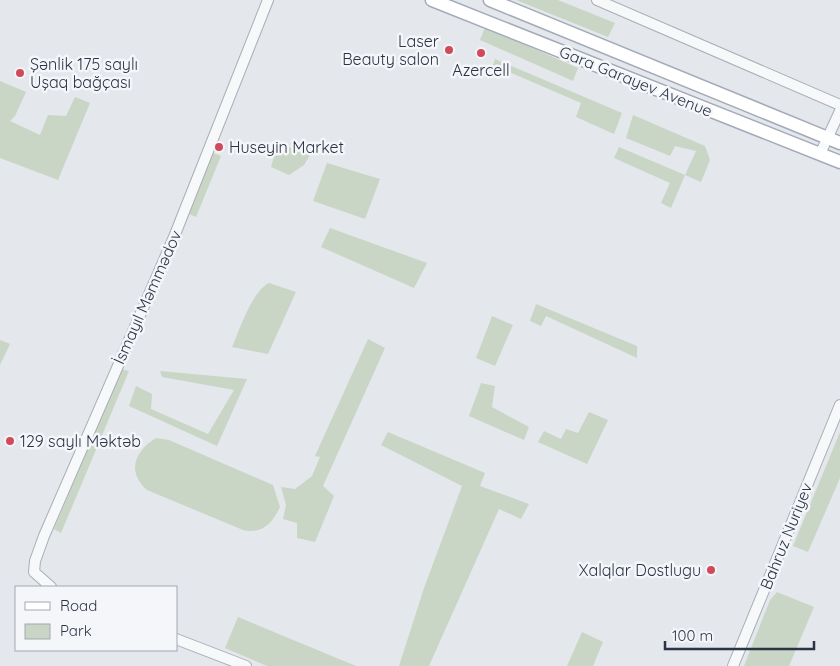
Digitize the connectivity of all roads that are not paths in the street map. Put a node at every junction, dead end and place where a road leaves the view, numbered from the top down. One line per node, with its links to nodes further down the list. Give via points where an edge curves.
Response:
1 (268, 0): 12 (street, İsmayıl Məmmədov, via 174,237 44,536 34,572)
2 (432, 0): 9 (main road, Gara Garayev Avenue)
3 (490, 0): 7 (main road, Gara Garayev Avenue)
4 (597, 0): 5 (street)
5 (840, 105)
6 (840, 111): 7 (street)
7 (828, 138): 8 (main road, Gara Garayev Avenue); 9 (street)
8 (840, 143)
9 (820, 154): 10 (main road, Gara Garayev Avenue)
10 (840, 162)
11 (840, 405): 15 (street, Bahruz Nuriyev)
12 (50, 586)
13 (178, 640): 14 (street)
14 (246, 666)
15 (733, 666)

